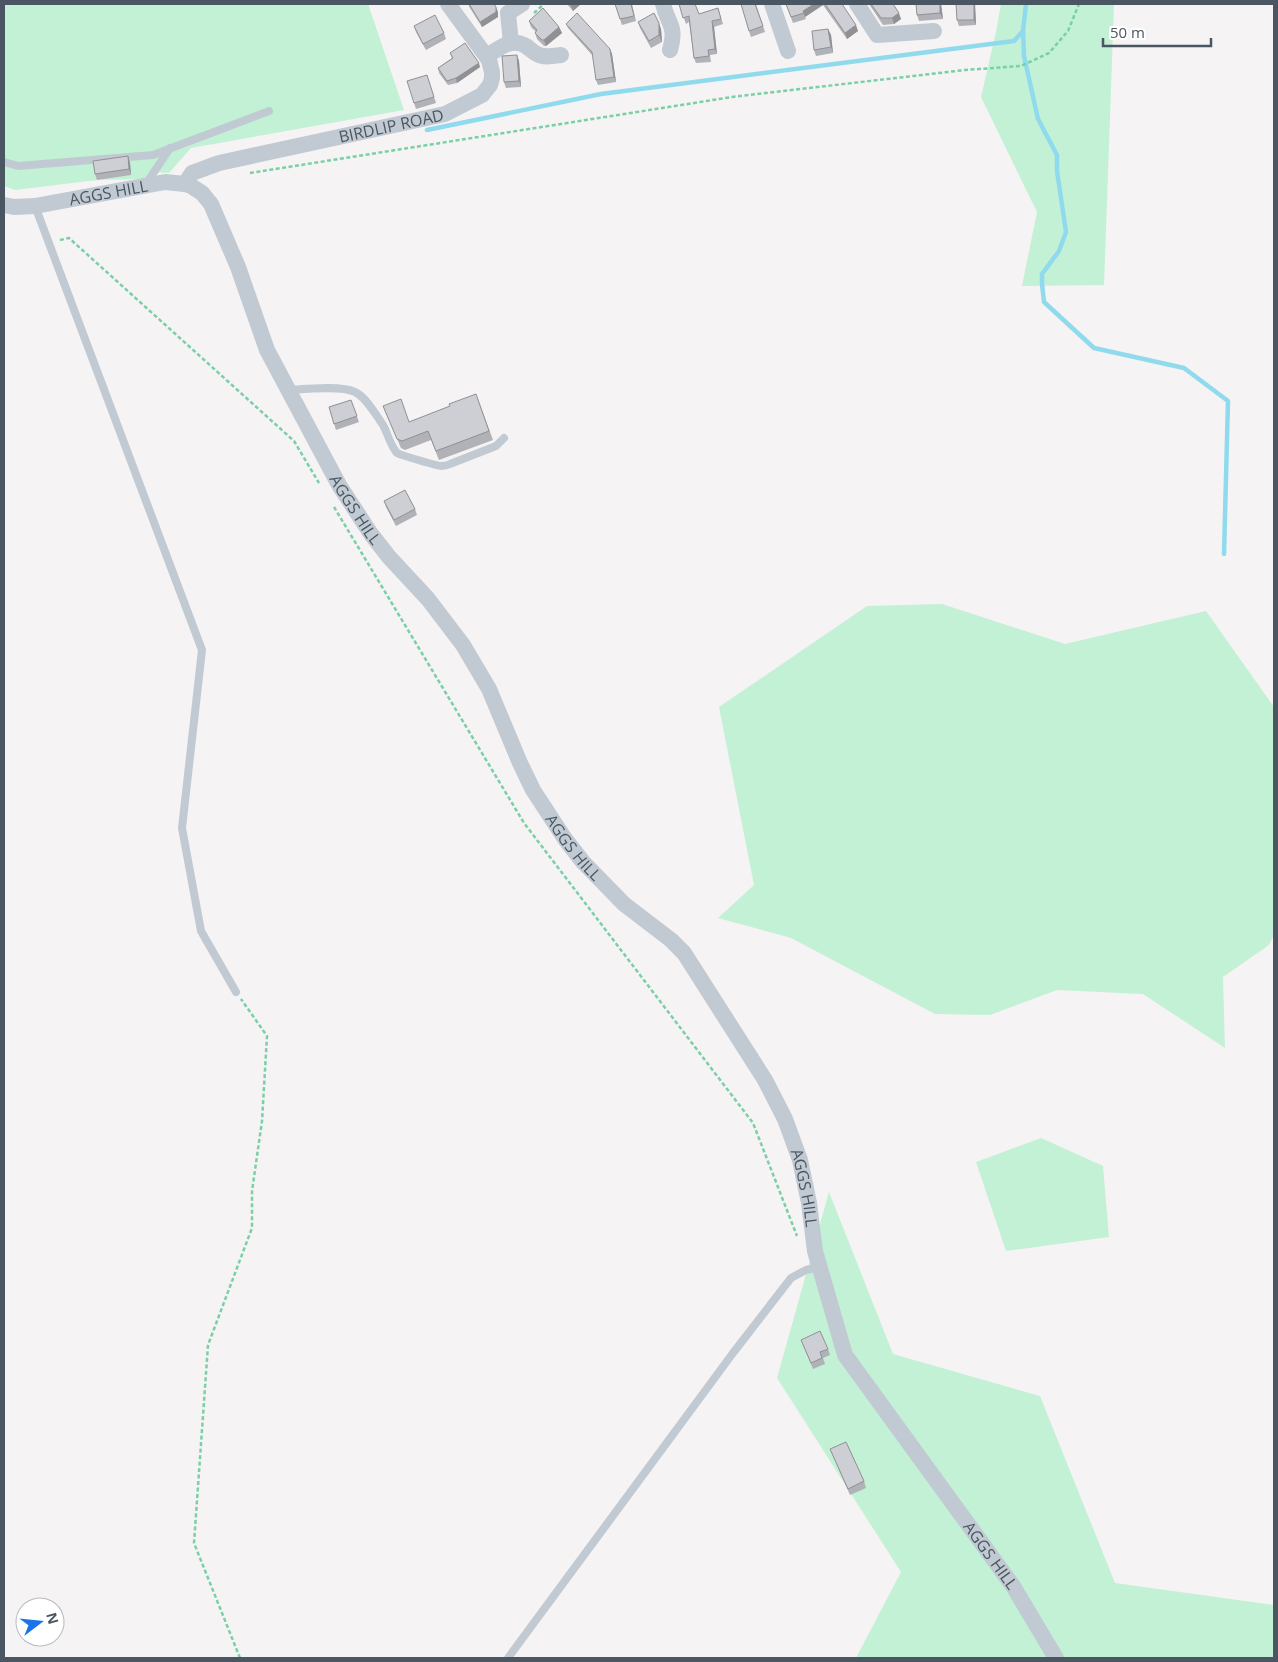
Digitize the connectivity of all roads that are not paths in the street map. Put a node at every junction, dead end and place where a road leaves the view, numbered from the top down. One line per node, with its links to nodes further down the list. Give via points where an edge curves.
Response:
1 (448, 4): 10 (street, BIRDLIP ROAD)
2 (522, 4): 7 (street, via 508,13)
3 (663, 4): 8 (street, via 673,37)
4 (772, 4): 9 (street)
5 (857, 4): 6 (street, via 877,35)
6 (934, 31)
7 (511, 43): 10 (street); 11 (street, via 526,46 542,56)
8 (670, 50)
9 (788, 51)
10 (487, 56): 15 (street, BIRDLIP ROAD, via 492,72 490,85 482,95 445,114 219,163)
11 (561, 56)
12 (269, 111): 13 (lane)
13 (170, 148): 14 (lane, via 143,156 18,166); 16 (lane)
14 (4, 162)
15 (188, 178): 16 (street, AGGS HILL); 19 (street, AGGS HILL, via 211,204 238,266 267,350)
16 (145, 185): 18 (street, AGGS HILL)
17 (4, 205): 18 (street, AGGS HILL)
18 (35, 206): 21 (lane, via 202,650 182,828 201,931)
19 (289, 390): 20 (lane, via 332,388 357,392 383,425 400,456 434,466 450,464 496,446); 22 (street, AGGS HILL, via 354,510 389,557 447,622 477,666 533,790 565,840 624,904 684,953 766,1080 800,1160)
20 (504, 438)
21 (236, 992)
22 (820, 1267): 23 (lane, via 791,1278); 24 (street, AGGS HILL, via 845,1355 1013,1586)
23 (508, 1658)
24 (1056, 1658)

